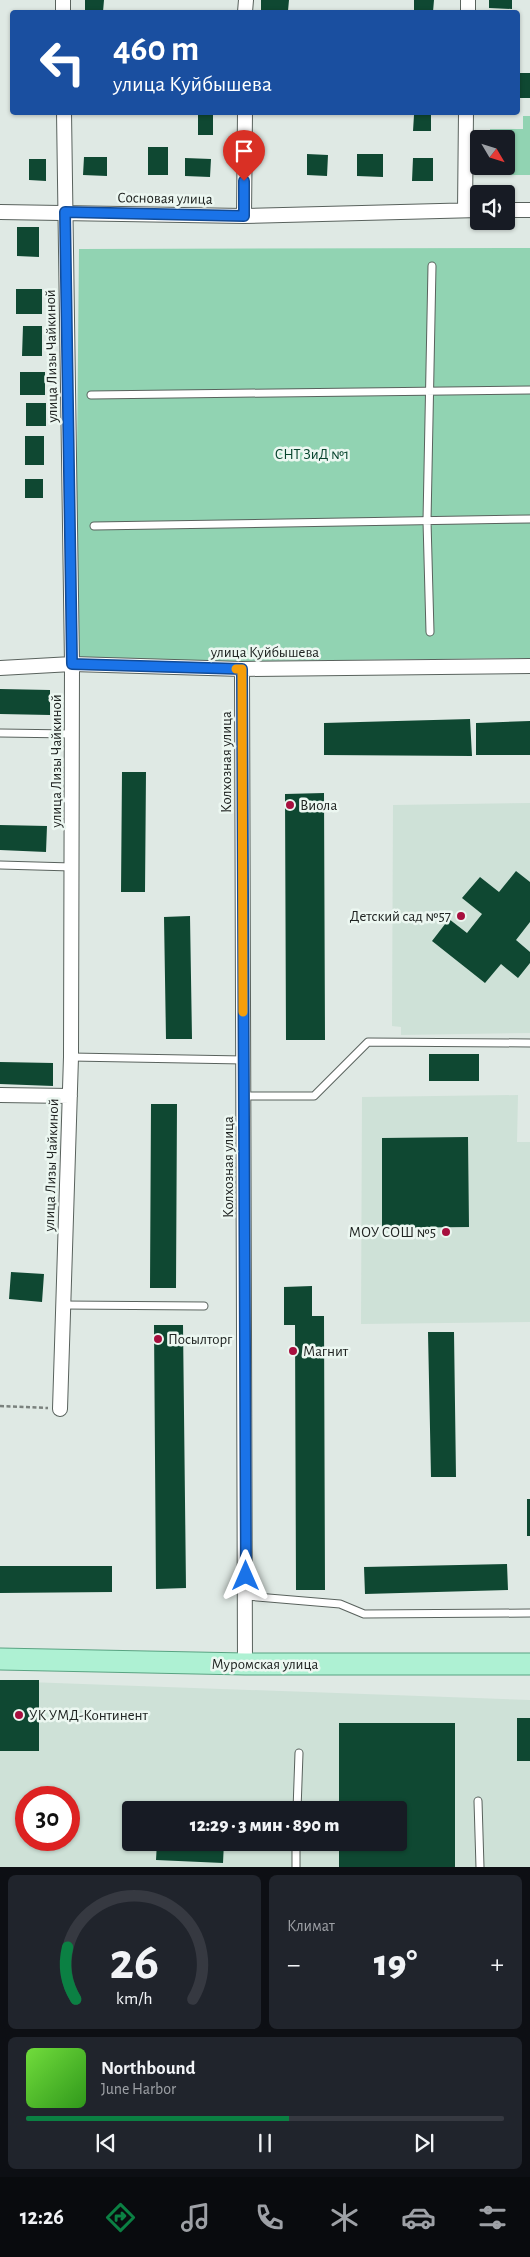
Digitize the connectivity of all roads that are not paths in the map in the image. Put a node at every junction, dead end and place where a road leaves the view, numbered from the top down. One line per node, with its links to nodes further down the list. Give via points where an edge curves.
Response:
1 (64, 115): 9 (street, улица Лизы Чайкиной)
2 (244, 115): 10 (street)
3 (466, 115): 4 (street)
4 (470, 185)
5 (470, 210): 10 (street, Сосновая улица)
6 (515, 210): 7 (street)
7 (530, 210)
8 (0, 212): 9 (street, Сосновая улица)
9 (65, 212): 10 (street, Сосновая улица); 19 (street, улица Лизы Чайкиной)
10 (244, 216)
11 (432, 266): 13 (lane)
12 (530, 390): 13 (lane)
13 (431, 391): 14 (lane); 16 (lane)
14 (91, 395)
15 (530, 519): 16 (lane)
16 (427, 521): 17 (lane); 18 (lane)
17 (94, 526)
18 (430, 632)
19 (72, 664): 21 (street, улица Куйбышева); 22 (street, улица Куйбышева); 24 (street, улица Лизы Чайкиной)
20 (530, 666): 22 (street, улица Куйбышева)
21 (0, 668)
22 (242, 669): 29 (street, Колхозная улица)
23 (0, 733): 24 (lane)
24 (72, 734): 26 (street, улица Лизы Чайкиной)
25 (0, 865): 26 (lane)
26 (72, 867): 28 (street, улица Лизы Чайкиной)
27 (530, 1043): 32 (lane, via 368,1042 314,1096)
28 (71, 1057): 29 (lane); 31 (street, улица Лизы Чайкиной)
29 (244, 1060): 32 (street, Колхозная улица)
30 (0, 1094): 31 (street)
31 (70, 1096): 33 (street, улица Лизы Чайкиной)
32 (244, 1096): 36 (street, Колхозная улица)
33 (63, 1305): 34 (lane); 35 (street, улица Лизы Чайкиной)
34 (204, 1306)
35 (60, 1409)
36 (246, 1596): 37 (lane, via 340,1604 364,1614); 39 (street, Колхозная улица)
37 (530, 1613)
38 (0, 1659): 39 (main road, Муромская улица)
39 (245, 1664): 40 (main road, Муромская улица)
40 (530, 1664)
41 (299, 1753): 42 (lane)
42 (296, 1801)
43 (478, 1801): 46 (lane)
44 (296, 1851): 45 (lane)
45 (296, 1867)
46 (480, 1867)

